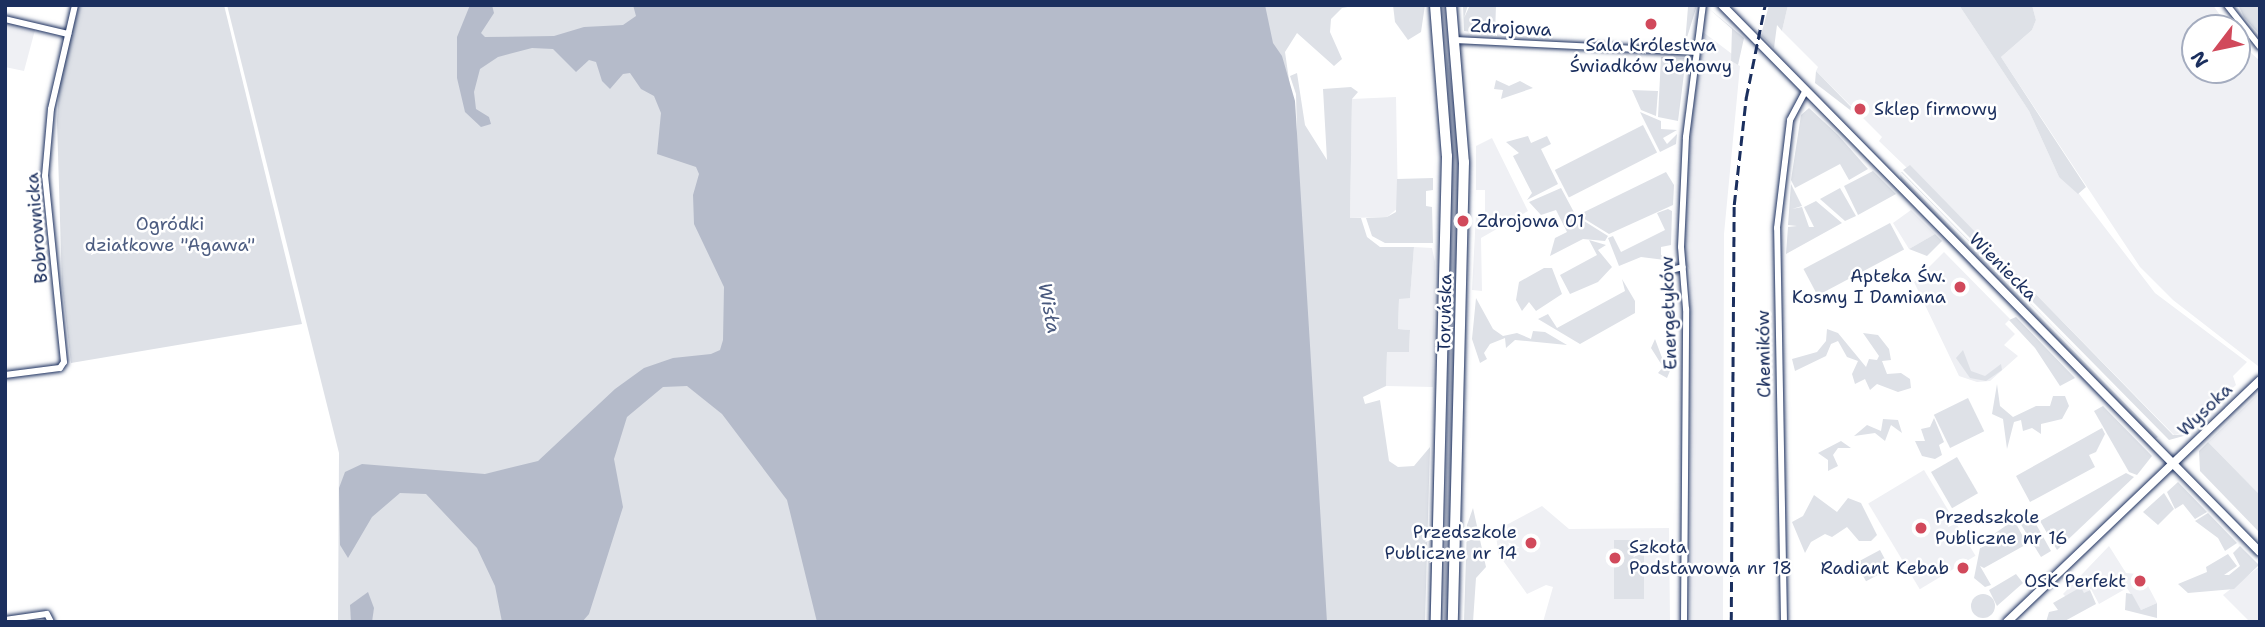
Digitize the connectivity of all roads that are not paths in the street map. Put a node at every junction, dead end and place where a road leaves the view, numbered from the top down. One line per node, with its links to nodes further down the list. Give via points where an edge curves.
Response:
1 (75, 5): 8 (street, Bobrownicka)
2 (1435, 5): 21 (main road, Toruńska, via 1447,138)
3 (1451, 5): 9 (main road, Toruńska)
4 (1703, 5): 11 (street, Energetyków)
5 (1722, 5): 12 (street, Wieniecka)
6 (2227, 5): 10 (street)
7 (5, 19): 8 (street)
8 (68, 34): 15 (street, Bobrownicka, via 51,109 45,176 62,366)
9 (1452, 40): 11 (street, Zdrojowa); 22 (main road, Toruńska, via 1464,162)
10 (2260, 47)
11 (1695, 52): 13 (street, Energetyków, via 1686,137)
12 (1807, 90): 17 (street, Wieniecka); 24 (street, Chemików, via 1790,120 1777,228)
13 (1683, 267): 14 (street); 23 (street, Energetyków)
14 (1671, 270)
15 (5, 375)
16 (2260, 380): 17 (street, Wysoka)
17 (2173, 463): 18 (street, Wieniecka); 25 (street, Wysoka)
18 (2260, 552)
19 (5, 620): 20 (street, via 47,614)
20 (51, 622)
21 (1436, 622)
22 (1453, 622)
23 (1684, 622)
24 (1784, 622)
25 (2007, 622)

